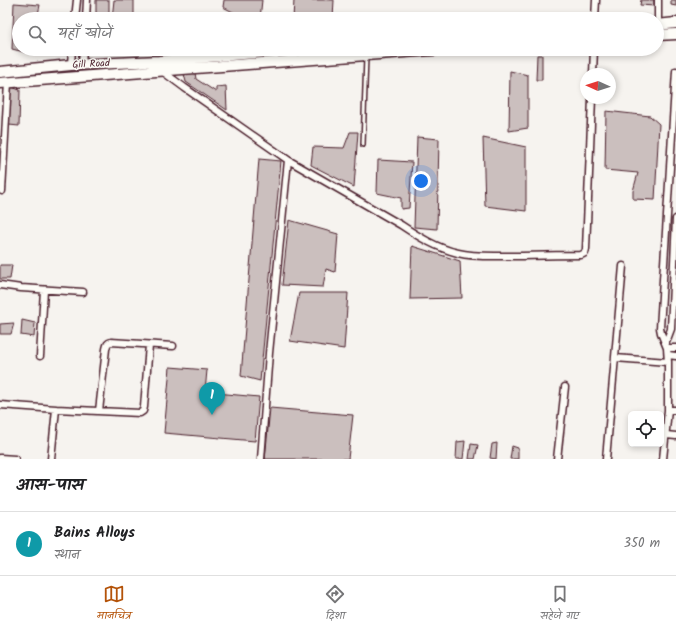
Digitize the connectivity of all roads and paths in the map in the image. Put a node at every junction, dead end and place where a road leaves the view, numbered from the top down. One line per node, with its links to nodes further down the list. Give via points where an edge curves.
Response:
1 (77, 0): 5 (street)
2 (87, 0): 6 (street)
3 (596, 0): 7 (street)
4 (658, 0): 8 (street)
5 (76, 11): 6 (street)
6 (86, 12)
7 (595, 12)
8 (658, 12)
9 (676, 23): 10 (main road)
10 (664, 24)
11 (676, 34): 12 (main road)
12 (664, 35)
13 (72, 56): 19 (street)
14 (83, 56): 20 (street)
15 (218, 56): 20 (main road, Gill Road)
16 (352, 56): 22 (main road)
17 (366, 56): 28 (lane)
18 (594, 56): 21 (street)
19 (71, 65): 20 (main road, Gill Road); 24 (main road, Gill Road)
20 (82, 65)
21 (593, 68)
22 (162, 70): 25 (main road); 29 (street)
23 (676, 71): 26 (street)
24 (0, 72)
25 (4, 82): 32 (street)
26 (675, 99): 30 (street)
27 (592, 104): 29 (street, via 586,253 581,255 482,256 444,249)
28 (362, 145)
29 (288, 160): 59 (street, via 268,353)
30 (669, 184): 31 (street); 40 (street, via 660,328)
31 (676, 184)
32 (2, 191)
33 (676, 219): 38 (street)
34 (623, 266): 46 (street)
35 (0, 285): 36 (street)
36 (44, 290): 37 (street); 44 (street)
37 (82, 292)
38 (674, 294): 40 (street, via 671,329)
39 (149, 345): 41 (street); 53 (street, via 108,343); 53 (street, via 143,411)
40 (666, 345): 42 (street); 43 (street)
41 (173, 346)
42 (676, 348)
43 (668, 355): 45 (street); 47 (street)
44 (40, 356)
45 (676, 356)
46 (615, 358): 47 (street); 61 (street)
47 (668, 362): 51 (street)
48 (565, 387): 60 (street)
49 (0, 405): 50 (street)
50 (56, 409): 53 (street); 58 (street)
51 (668, 410): 52 (street); 54 (street)
52 (676, 410)
53 (99, 411)
54 (666, 435): 55 (street); 62 (street)
55 (676, 436)
56 (4, 458): 57 (street)
57 (15, 459)
58 (51, 459)
59 (261, 459)
60 (557, 459)
61 (606, 459)
62 (663, 459)

